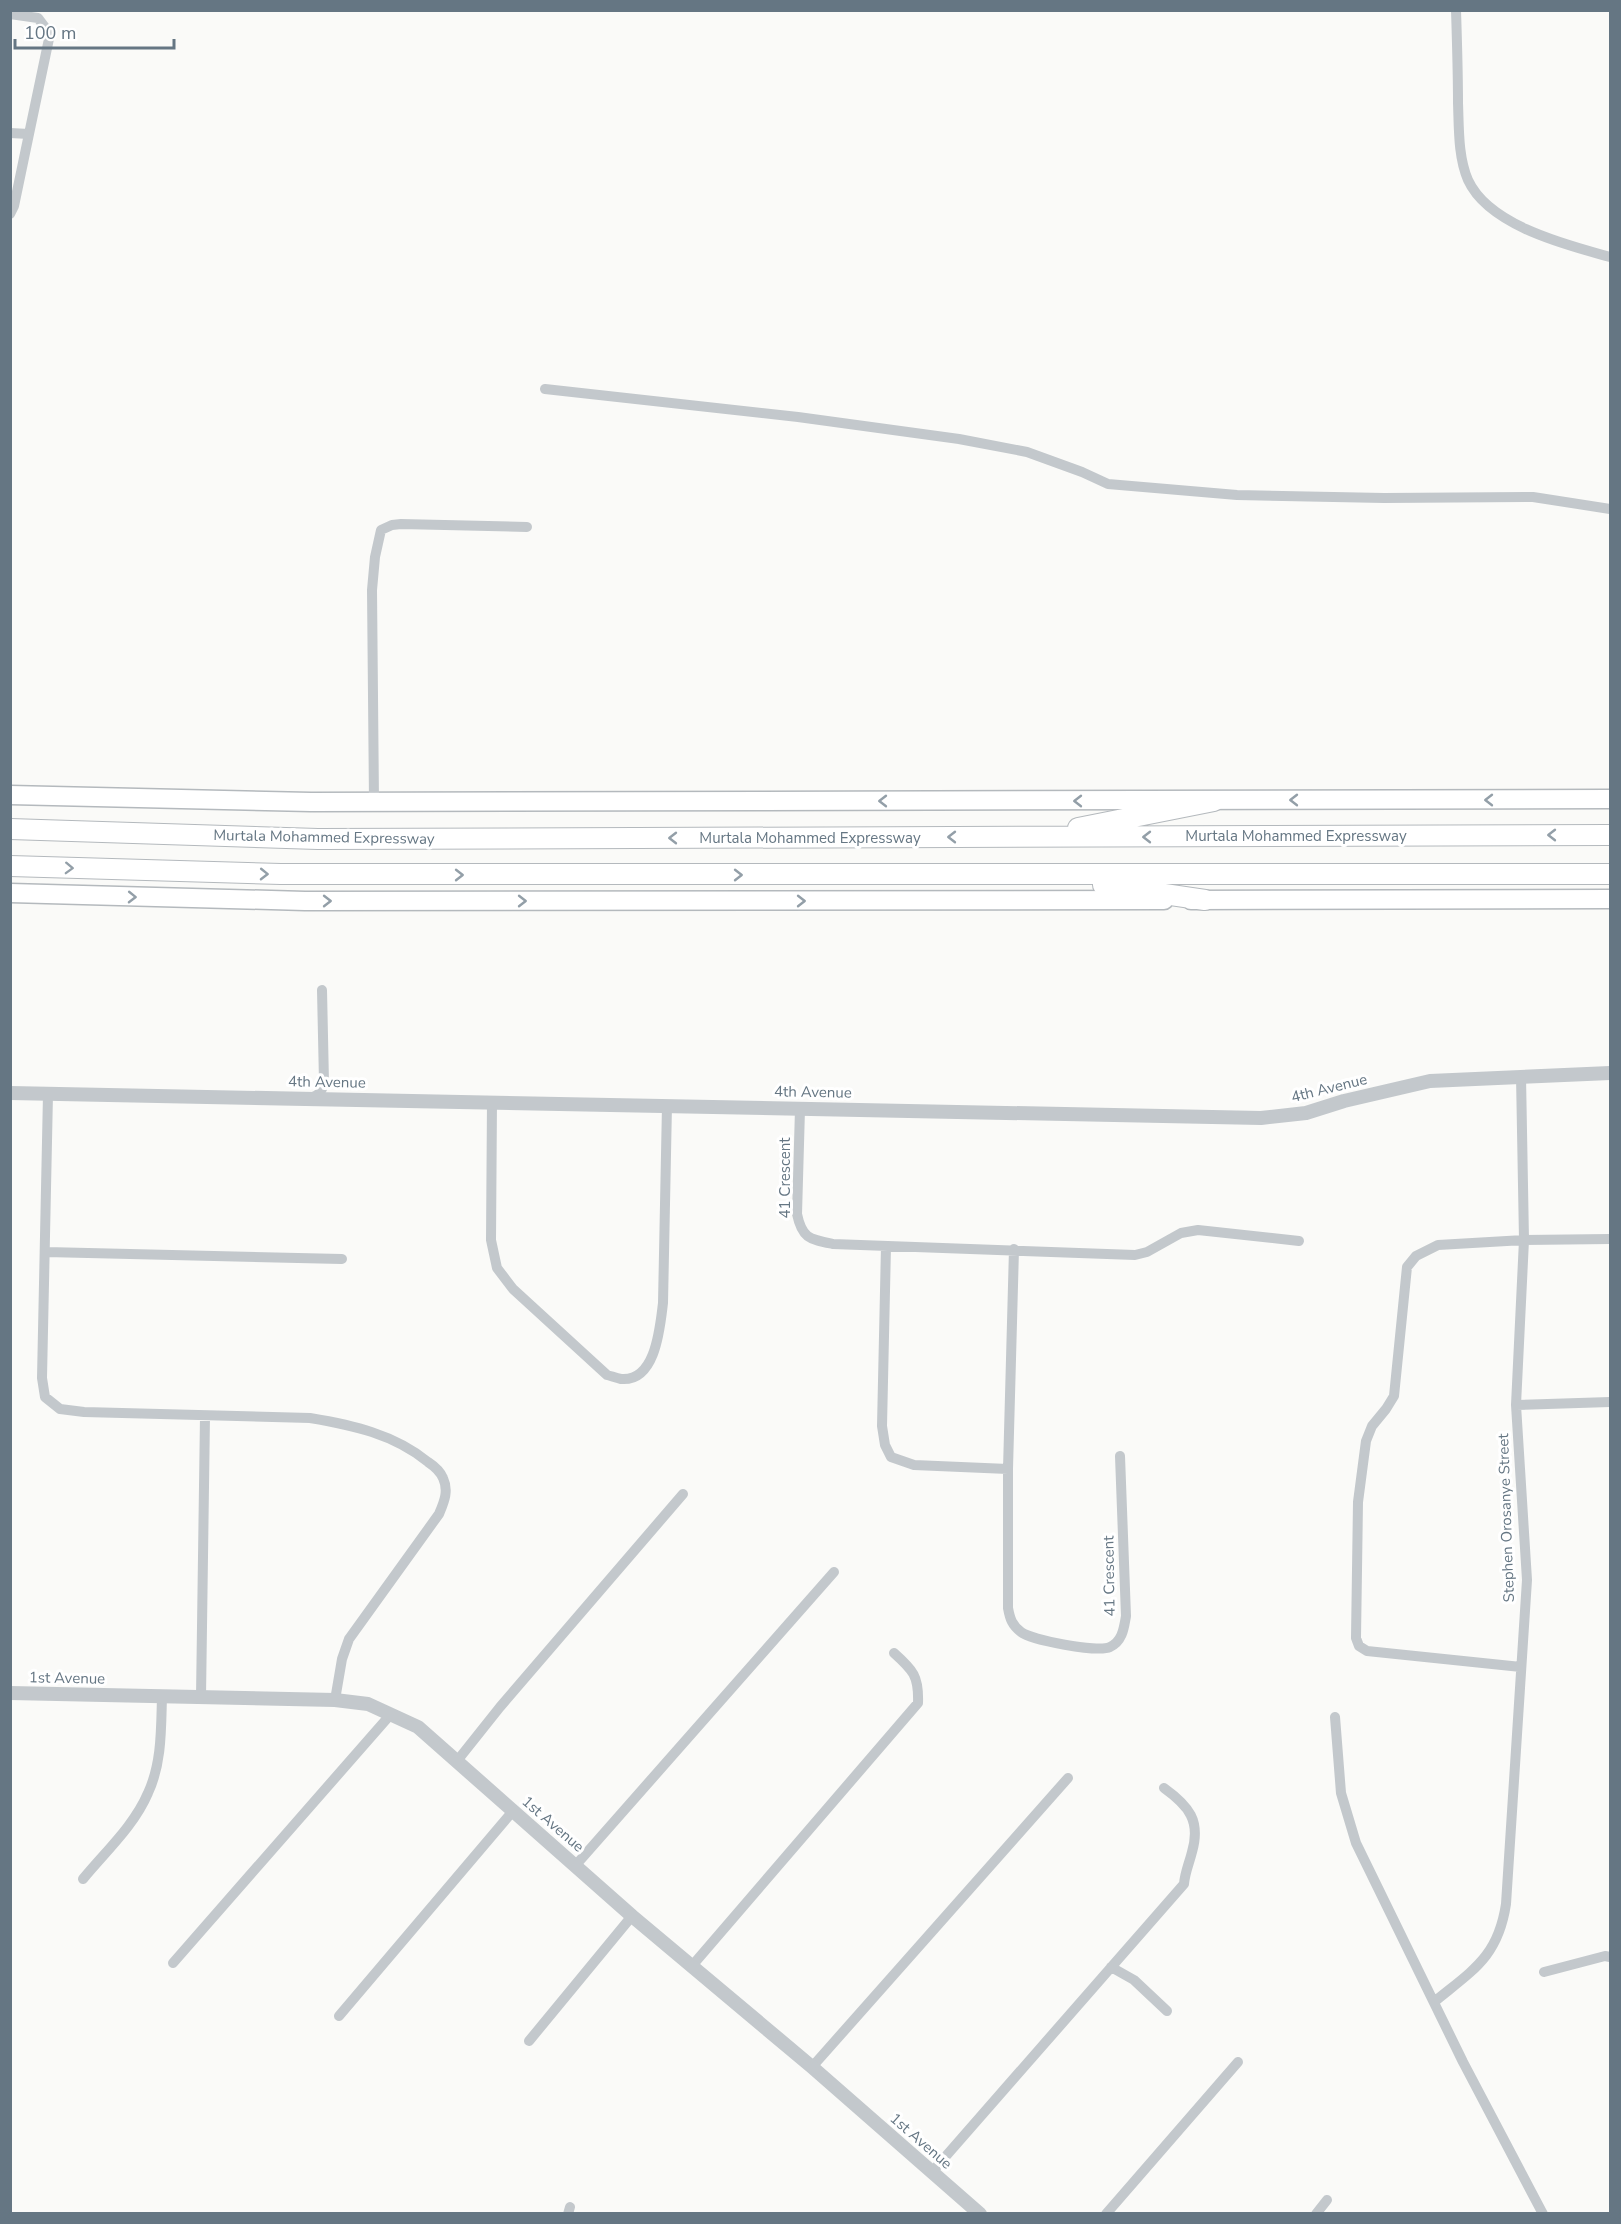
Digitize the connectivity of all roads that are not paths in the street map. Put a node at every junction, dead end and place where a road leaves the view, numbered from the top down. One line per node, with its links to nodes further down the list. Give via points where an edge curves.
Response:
1 (1456, 10): 6 (street, via 1459,134 1469,182 1480,197 1518,226 1552,241)
2 (10, 14): 4 (street, via 38,18 50,34)
3 (10, 133): 4 (street)
4 (29, 134): 5 (street)
5 (10, 214)
6 (1611, 257)
7 (545, 389): 8 (street, via 948,438 1027,452 1108,484 1237,495 1533,497)
8 (1611, 509)
9 (527, 528): 13 (street, via 401,524 381,530 372,590)
10 (10, 795): 13 (highway)
11 (1611, 799): 12 (highway, one-way to 12)
12 (1214, 801): 13 (highway, one-way to 13); 16 (highway)
13 (374, 802)
14 (10, 829): 16 (highway, Murtala Mohammed Expressway, one-way to 14, via 318,838)
15 (1611, 835): 16 (highway, Murtala Mohammed Expressway, one-way to 16)
16 (1035, 837)
17 (10, 866): 19 (highway, one-way to 19, via 282,874)
18 (1611, 874): 19 (highway)
19 (1041, 875): 22 (highway)
20 (10, 893): 22 (highway, one-way to 22, via 304,901)
21 (1611, 899): 22 (highway)
22 (1205, 900)
23 (322, 990): 28 (street, via 324,1082 323,1089)
24 (1611, 1073): 25 (street, 4th Avenue)
25 (1521, 1076): 31 (street, 4th Avenue, via 1430,1081 1306,1113 1261,1118); 33 (street, Stephen Orosanye Street)
26 (10, 1093): 27 (street, 4th Avenue)
27 (48, 1094): 28 (street, 4th Avenue); 37 (street)
28 (311, 1098): 29 (street, 4th Avenue)
29 (492, 1101): 30 (street, 4th Avenue); 30 (street, via 490,1240 497,1268 513,1289 607,1374 621,1379 635,1376 646,1366 660,1331)
30 (666, 1105): 31 (street, 4th Avenue)
31 (800, 1109): 35 (street, 41 Crescent, via 797,1214 801,1230 814,1240 833,1244)
32 (1611, 1239): 33 (street)
33 (1524, 1240): 40 (street, Stephen Orosanye Street); 47 (street, via 1438,1245 1416,1256 1407,1267 1394,1396 1366,1441 1358,1502 1356,1638 1367,1652)
34 (1299, 1241): 36 (street, 41 Crescent, via 1198,1230 1181,1233 1135,1255)
35 (886, 1246): 36 (street, 41 Crescent); 43 (street, via 882,1426 891,1457 914,1465)
36 (1014, 1249): 43 (street, 41 Crescent)
37 (46, 1252): 38 (street); 41 (street, via 42,1378 45,1397 60,1409 84,1412)
38 (342, 1259)
39 (1611, 1402): 40 (street)
40 (1516, 1405): 47 (street, Stephen Orosanye Street, via 1527,1581)
41 (205, 1416): 50 (street); 51 (street, via 310,1418 346,1424 383,1435 417,1452 443,1477 446,1499 439,1514 349,1639)
42 (1120, 1456): 43 (street, 41 Crescent, via 1126,1616 1123,1633 1109,1648 1058,1643 1023,1634 1011,1623)
43 (1008, 1469)
44 (683, 1494): 54 (street)
45 (834, 1572): 58 (street)
46 (894, 1653): 63 (street, via 914,1674 918,1703)
47 (1521, 1667): 66 (street, Stephen Orosanye Street, via 1503,1926 1496,1943 1478,1965)
48 (10, 1693): 49 (street, 1st Avenue)
49 (162, 1696): 50 (street, 1st Avenue); 59 (street, via 158,1762 149,1792 136,1816)
50 (201, 1697): 51 (street, 1st Avenue)
51 (335, 1700): 52 (street, 1st Avenue, via 368,1704)
52 (391, 1713): 54 (street, 1st Avenue, via 418,1726); 62 (street)
53 (1335, 1717): 66 (street, via 1341,1793 1356,1843)
54 (457, 1761): 57 (street, 1st Avenue)
55 (1068, 1778): 71 (street)
56 (1164, 1788): 64 (street, via 1180,1800 1196,1824 1184,1884)
57 (513, 1811): 58 (street, 1st Avenue); 68 (street)
58 (575, 1866): 60 (street, 1st Avenue)
59 (83, 1879)
60 (632, 1916): 63 (street, 1st Avenue); 69 (street)
61 (1611, 1957): 65 (street)
62 (173, 1963)
63 (691, 1967): 71 (street, 1st Avenue)
64 (1112, 1967): 67 (street, via 1134,1980); 72 (street)
65 (1544, 1972)
66 (1434, 2002): 77 (street)
67 (1167, 2011)
68 (339, 2016)
69 (529, 2041)
70 (1238, 2062): 75 (street)
71 (812, 2067): 72 (street, 1st Avenue)
72 (932, 2172): 74 (street, 1st Avenue)
73 (1326, 2200): 76 (street)
74 (980, 2214)
75 (1106, 2214)
76 (1316, 2214)
77 (1543, 2214)

